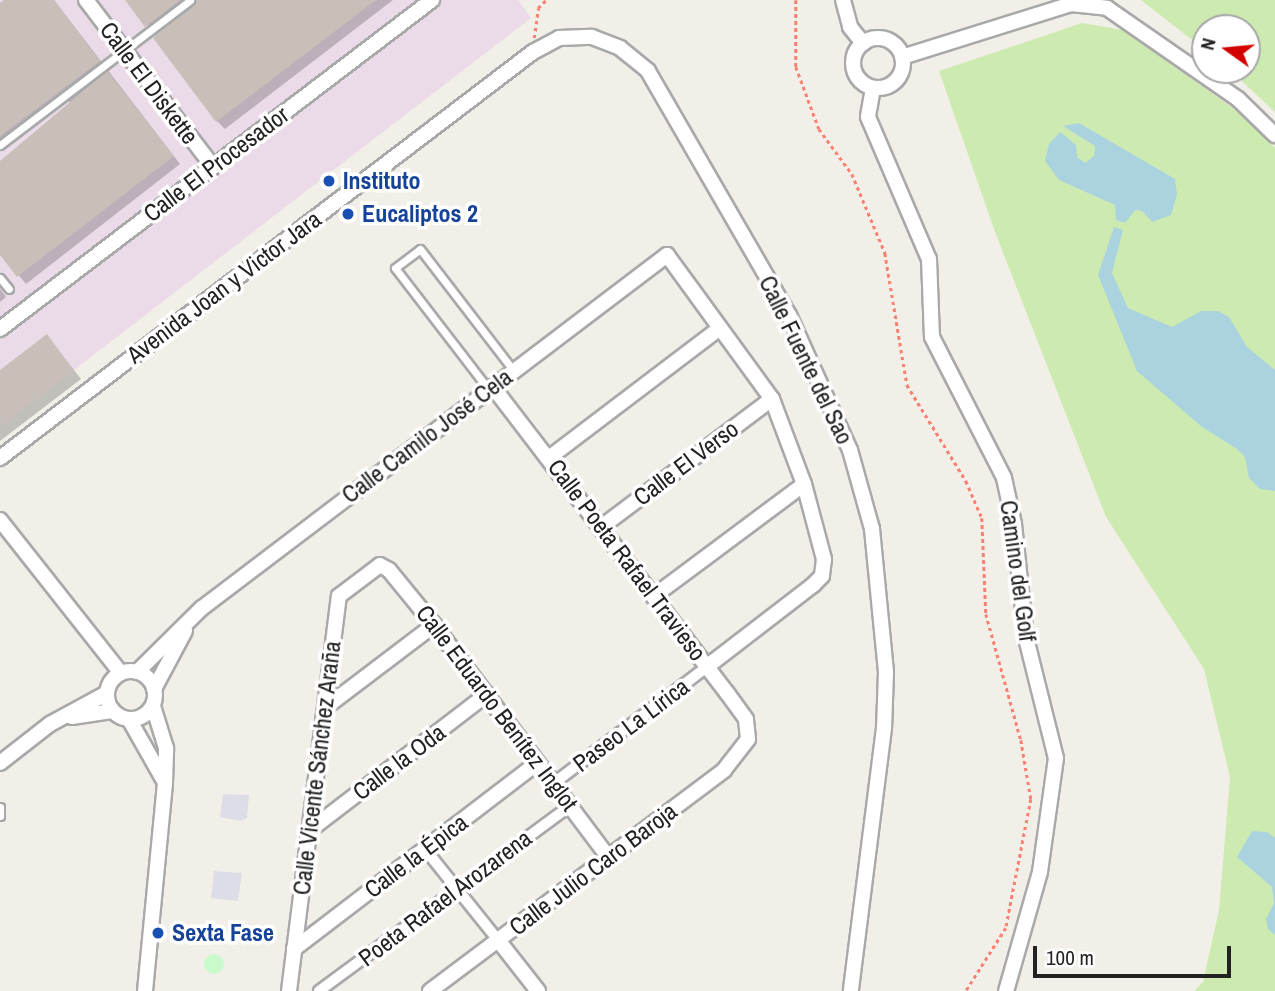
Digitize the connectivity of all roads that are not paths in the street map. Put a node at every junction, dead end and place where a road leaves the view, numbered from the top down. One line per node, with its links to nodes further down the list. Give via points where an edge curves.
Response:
1 (86, 0): 7 (street, Calle El Diskette)
2 (190, 0): 7 (lane)
3 (432, 0): 12 (street, Calle El Procesador)
4 (843, 0): 6 (street, via 850,27)
5 (592, 37): 21 (street, Avenida Joan y Victor Jara, via 559,38 533,52); 60 (street, Calle Fuente del Sao, via 620,48 648,71 789,315 850,450 872,529 885,659 884,728)
6 (863, 43): 8 (street, via 881,38 898,48); 9 (street, via 853,56 854,73)
7 (124, 50): 11 (lane); 12 (street, Calle El Diskette)
8 (902, 57): 9 (street, via 903,67 892,84); 10 (street, via 1071,4 1107,8 1238,99)
9 (873, 88): 61 (street, Camino del Golf, via 868,117 929,259 932,337 1004,478 1014,524 1026,638 1056,758 1040,872)
10 (1275, 135)
11 (0, 145)
12 (213, 167): 16 (street, Calle El Procesador)
13 (0, 278): 14 (lane)
14 (9, 289)
15 (720, 328): 17 (street, Calle Camilo José Cela, via 667,255); 19 (street); 20 (street)
16 (0, 329)
17 (514, 371): 18 (street, Calle Camilo José Cela); 18 (lane, via 420,249 395,268)
18 (491, 388): 20 (street, Calle Poeta Rafael Travieso); 27 (street, Calle Camilo José Cela)
19 (772, 399): 22 (street); 24 (street, Calle El Verso)
20 (550, 457): 24 (street, Calle Poeta Rafael Travieso)
21 (0, 458)
22 (804, 484): 26 (street); 30 (street, via 824,559 822,576)
23 (0, 520): 29 (street)
24 (600, 528): 26 (street, Calle Poeta Rafael Travieso)
25 (380, 565): 28 (street, Calle Eduardo Benítez Inglot); 37 (street, Calle Vicente Sánchez Araña, via 339,596)
26 (654, 596): 30 (street, Calle Poeta Rafael Travieso)
27 (191, 620): 31 (street, Calle Camilo José Cela); 34 (street, Calle Camilo José Cela)
28 (434, 625): 35 (street, Calle Eduardo Benítez Inglot); 37 (street)
29 (101, 650): 32 (street); 33 (street)
30 (708, 666): 41 (street, Calle Poeta Rafael Travieso, via 746,719); 45 (street, Paseo La Lírica)
31 (137, 672): 32 (street); 34 (street)
32 (121, 673): 33 (street)
33 (108, 689): 38 (street); 40 (street)
34 (154, 689): 36 (street)
35 (487, 694): 43 (street, Calle Eduardo Benítez Inglot); 49 (street, Calle la Oda)
36 (153, 706): 39 (street, via 143,716); 44 (street, via 166,748)
37 (326, 707): 49 (street, Calle Vicente Sánchez Araña)
38 (113, 711): 39 (street); 40 (street, via 88,712)
39 (129, 719): 44 (street)
40 (50, 724): 42 (street)
41 (748, 739): 51 (street, Calle Julio Caro Baroja, via 724,770)
42 (1, 760)
43 (537, 763): 45 (street, Calle Eduardo Benítez Inglot); 50 (street, Calle la Épica)
44 (165, 782): 55 (street)
45 (554, 783): 46 (street, Calle Eduardo Benítez Inglot)
46 (571, 805): 51 (street, Calle Eduardo Benítez Inglot); 52 (street, Poeta Rafael Arozarena)
47 (0, 807): 48 (lane)
48 (0, 816)
49 (310, 830): 54 (street, Calle Vicente Sánchez Araña)
50 (425, 849): 52 (street); 54 (street, Calle la Épica)
51 (608, 856): 53 (street, Calle Julio Caro Baroja)
52 (457, 889): 53 (street); 57 (street, Poeta Rafael Arozarena)
53 (498, 940): 58 (street, Calle Julio Caro Baroja); 59 (street)
54 (294, 948): 56 (street, Calle Vicente Sánchez Araña)
55 (145, 991)
56 (289, 991)
57 (319, 991)
58 (430, 991)
59 (538, 991)
60 (851, 991)
61 (1006, 991)

